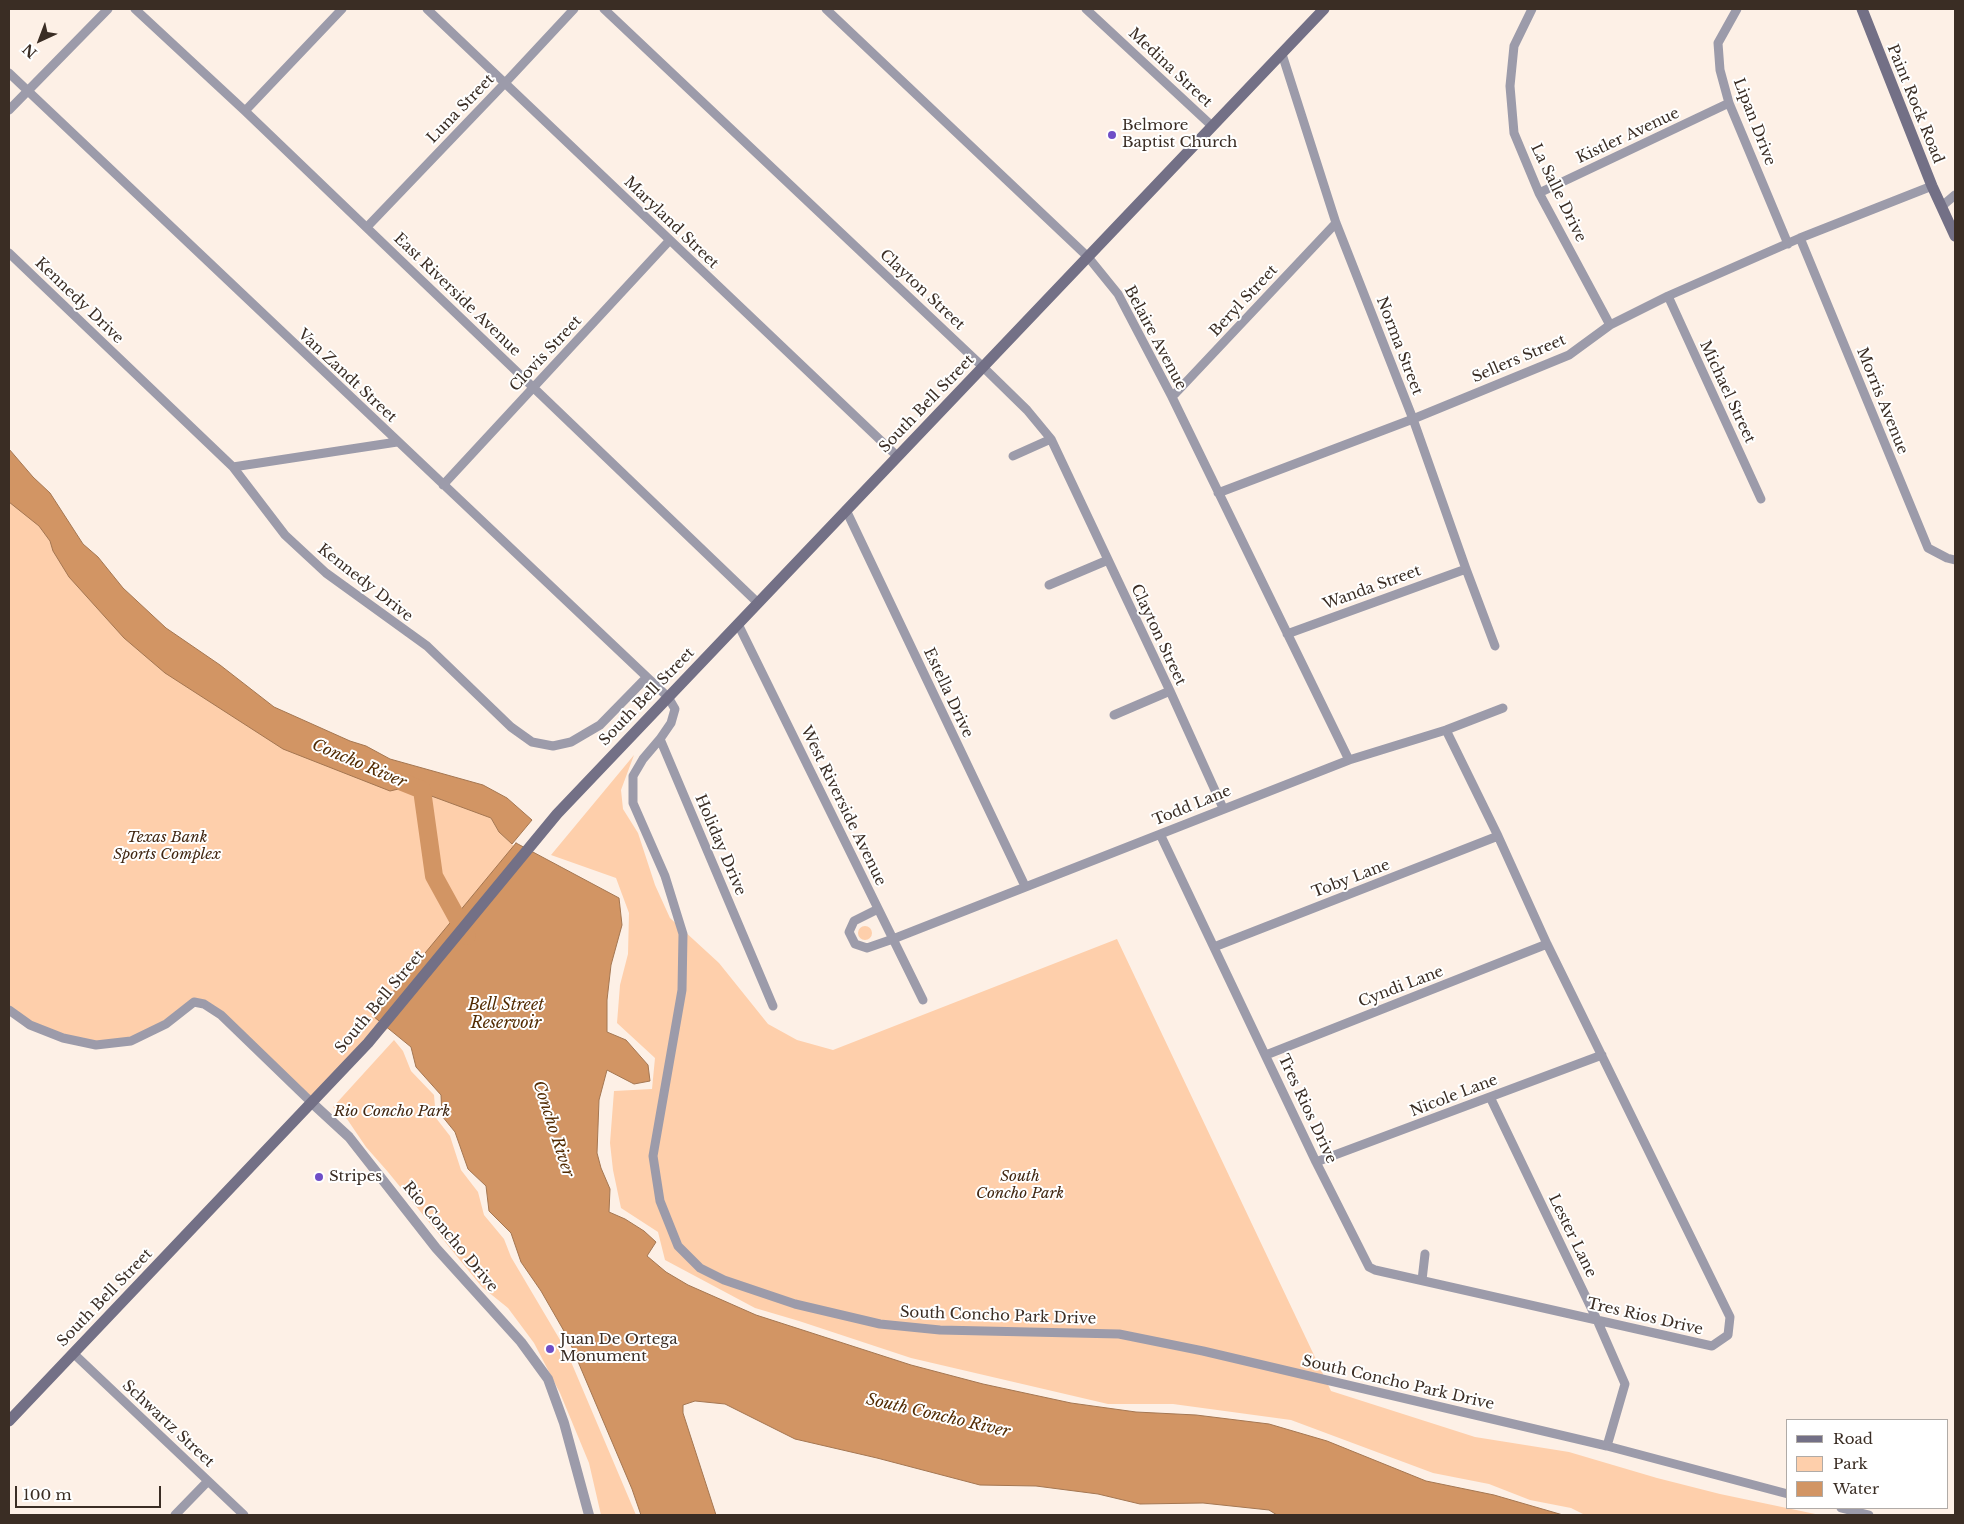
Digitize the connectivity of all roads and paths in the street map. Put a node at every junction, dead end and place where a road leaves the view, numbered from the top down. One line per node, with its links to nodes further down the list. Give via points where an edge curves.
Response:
1 (108, 9): 16 (street)
2 (135, 9): 19 (street, East Riverside Avenue)
3 (342, 9): 19 (street)
4 (427, 9): 15 (street, Maryland Street)
5 (574, 9): 15 (street, Luna Street)
6 (604, 9): 35 (street, Clayton Street)
7 (826, 9): 32 (street, Belaire Avenue)
8 (1086, 9): 20 (street, Medina Street)
9 (1324, 9): 13 (main road, South Bell Street)
10 (1532, 9): 22 (street, La Salle Drive, via 1514,46 1510,86 1514,133)
11 (1737, 9): 17 (street, Lipan Drive, via 1718,43 1720,70)
12 (1862, 9): 21 (main road, Paint Rock Road)
13 (1282, 54): 20 (main road, South Bell Street); 25 (street, Norma Street)
14 (9, 73): 16 (street, Van Zandt Street)
15 (505, 83): 26 (street, Luna Street); 29 (street, Maryland Street)
16 (27, 91): 18 (street); 40 (street, Van Zandt Street)
17 (1729, 103): 22 (street, Kistler Avenue); 30 (street, Lipan Drive)
18 (9, 110)
19 (245, 111): 26 (street, East Riverside Avenue)
20 (1212, 126): 32 (main road, South Bell Street)
21 (1932, 186): 24 (main road, Paint Rock Road); 28 (street, Sellers Street)
22 (1539, 193): 34 (street, La Salle Drive)
23 (1955, 195): 24 (street)
24 (1942, 206): 27 (main road, Paint Rock Road)
25 (1336, 223): 37 (street, Beryl Street); 38 (street, Norma Street)
26 (367, 227): 36 (street, East Riverside Avenue)
27 (1955, 236)
28 (1800, 238): 30 (street, Sellers Street); 49 (street, Morris Avenue, via 1928,548)
29 (669, 241): 36 (street, Clovis Street); 41 (street, Maryland Street)
30 (1788, 244): 33 (street, Sellers Street)
31 (9, 253): 43 (street, Kennedy Drive)
32 (1088, 257): 35 (main road, South Bell Street); 37 (street, Belaire Avenue, via 1118,294)
33 (1668, 296): 34 (street, Sellers Street); 46 (street, Michael Street)
34 (1610, 325): 38 (street, Sellers Street, via 1568,355)
35 (983, 367): 39 (street, Clayton Street); 41 (main road, South Bell Street)
36 (533, 388): 44 (street, Clovis Street); 52 (street, East Riverside Avenue)
37 (1172, 397): 45 (street, Belaire Avenue)
38 (1413, 418): 45 (street, Sellers Street); 50 (street, Norma Street)
39 (1051, 439): 42 (street); 48 (street, Clayton Street)
40 (397, 442): 43 (street); 44 (street, Van Zandt Street)
41 (897, 456): 47 (main road, South Bell Street)
42 (1013, 456)
43 (233, 467): 56 (street, Kennedy Drive, via 285,535 326,573 427,646 511,727 532,742 553,746 571,742 600,725)
44 (443, 485): 56 (street, Van Zandt Street)
45 (1218, 493): 54 (street, Belaire Avenue)
46 (1761, 499)
47 (846, 510): 52 (main road, South Bell Street); 67 (street, Estella Drive)
48 (1108, 560): 51 (street); 57 (street, Clayton Street)
49 (1955, 560)
50 (1466, 569): 54 (street, Wanda Street); 55 (street, Norma Street)
51 (1048, 585)
52 (758, 603): 53 (main road, South Bell Street)
53 (738, 624): 58 (main road, South Bell Street); 68 (street, West Riverside Avenue)
54 (1287, 634): 63 (street, Belaire Avenue)
55 (1495, 646)
56 (646, 678): 58 (street, Van Zandt Street)
57 (1170, 691): 60 (street); 64 (street, Clayton Street)
58 (668, 697): 62 (street, via 675,708 671,723); 78 (main road, South Bell Street, via 557,814 368,1043)
59 (1503, 708): 61 (street, Todd Lane)
60 (1114, 715)
61 (1446, 730): 63 (street, Todd Lane); 66 (street, Tres Rios Drive)
62 (660, 739): 73 (street, Holiday Drive); 85 (street, South Concho Park Drive, via 633,776 633,803 665,876 683,934 682,990 653,1156 660,1201 678,1246 700,1268 724,1280 795,1304 880,1324 940,1330 1120,1334)
63 (1349, 760): 64 (street, Todd Lane)
64 (1223, 808): 65 (street, Todd Lane)
65 (1160, 834): 67 (street, Todd Lane); 71 (street, Tres Rios Drive)
66 (1498, 836): 70 (street, Tres Rios Drive); 71 (street, Toby Lane)
67 (1025, 886): 69 (street, Todd Lane)
68 (878, 909): 69 (street, West Riverside Avenue); 69 (street, Todd Lane, via 854,921 849,932 855,944 867,948)
69 (893, 939): 72 (street, West Riverside Avenue)
70 (1547, 944): 75 (street, Cyndi Lane); 76 (street, Tres Rios Drive)
71 (1214, 947): 75 (street, Tres Rios Drive)
72 (923, 1000)
73 (773, 1006)
74 (9, 1010): 78 (street, Rio Concho Drive, via 30,1025 63,1038 96,1044 131,1041 166,1024 194,1002 204,1004 221,1015)
75 (1266, 1055): 79 (street, Tres Rios Drive)
76 (1602, 1055): 77 (street, Nicole Lane); 82 (street, Tres Rios Drive, via 1730,1317 1728,1335 1712,1346)
77 (1490, 1097): 79 (street, Nicole Lane); 82 (street, Lester Lane)
78 (311, 1102): 83 (main road, South Bell Street); 91 (street, Rio Concho Drive, via 349,1137 436,1248 522,1342 548,1379 564,1423)
79 (1316, 1162): 81 (street, Tres Rios Drive, via 1368,1267)
80 (1425, 1254): 81 (street)
81 (1422, 1280): 82 (street, Tres Rios Drive)
82 (1597, 1320): 85 (street, Lester Lane, via 1624,1384)
83 (72, 1353): 84 (main road, South Bell Street); 86 (street, Schwartz Street)
84 (9, 1421)
85 (1607, 1446): 87 (street, South Concho Park Drive)
86 (208, 1481): 89 (street); 90 (street, Schwartz Street)
87 (1786, 1493)
88 (1845, 1509): 92 (street)
89 (175, 1515)
90 (244, 1515)
91 (589, 1515)
92 (1869, 1515)

